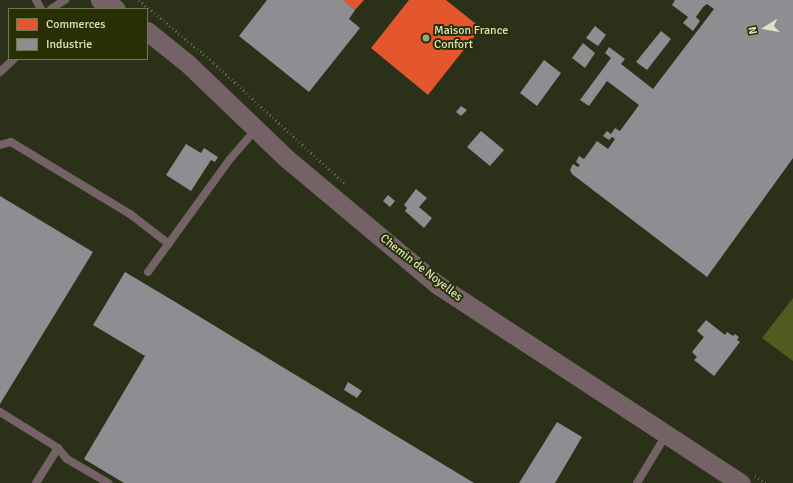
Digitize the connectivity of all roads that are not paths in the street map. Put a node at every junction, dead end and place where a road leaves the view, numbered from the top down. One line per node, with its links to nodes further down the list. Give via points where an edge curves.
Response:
1 (65, 0): 3 (lane)
2 (100, 0): 4 (street)
3 (52, 8)
4 (114, 8)
5 (148, 32): 8 (street, Chemin de Noyelles, via 187,63)
6 (13, 60): 7 (lane)
7 (0, 72)
8 (256, 129): 10 (lane, via 230,160); 13 (street, Chemin de Noyelles, via 292,163 438,285)
9 (0, 145): 10 (lane, via 12,142 130,214)
10 (169, 244): 11 (lane)
11 (148, 272)
12 (0, 412): 14 (lane)
13 (666, 435): 15 (street, Chemin de Noyelles); 18 (lane)
14 (58, 448): 16 (lane); 17 (lane, via 67,459)
15 (747, 479)
16 (36, 483)
17 (108, 483)
18 (637, 483)

